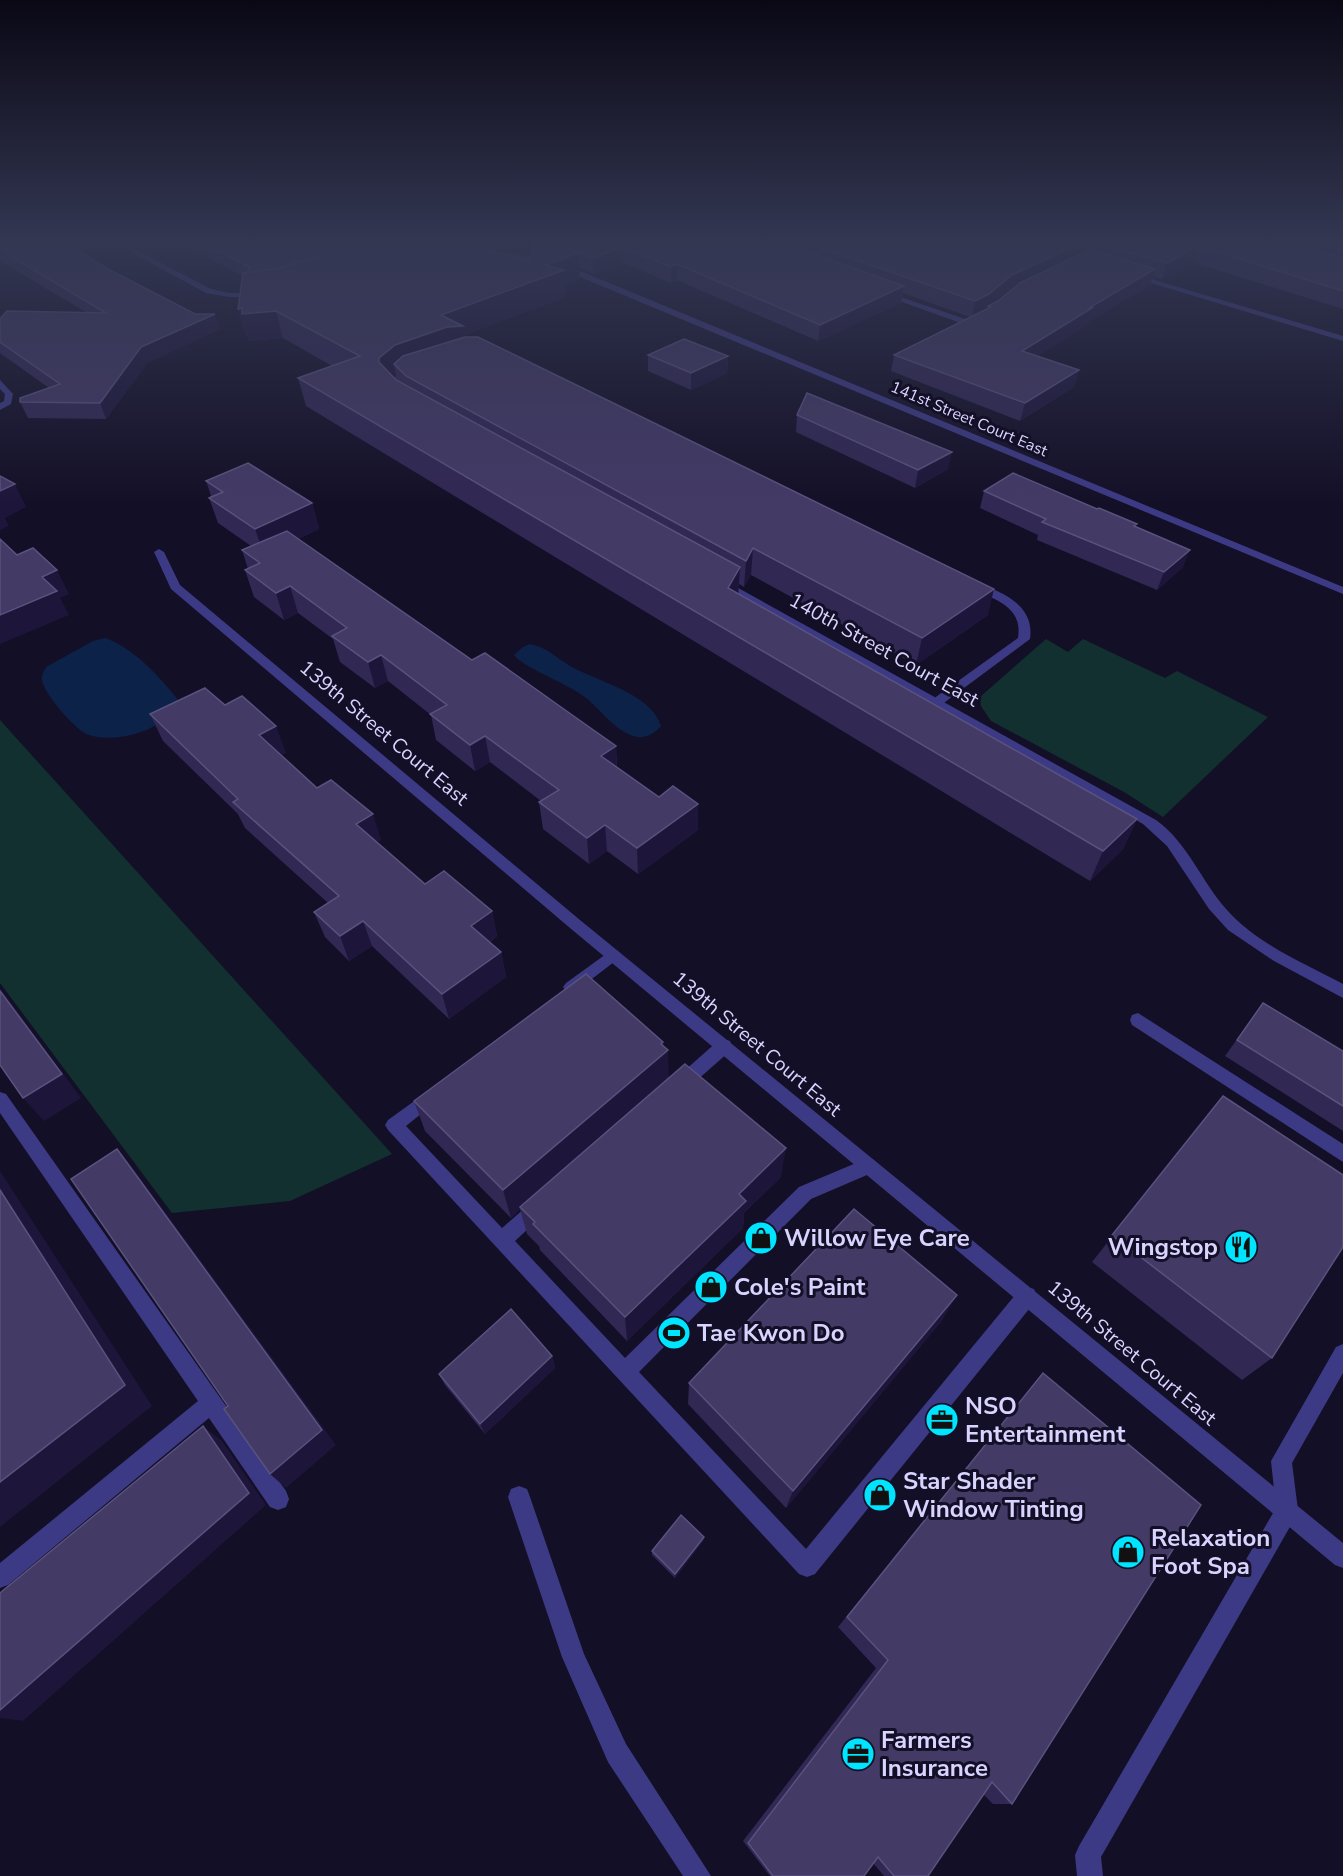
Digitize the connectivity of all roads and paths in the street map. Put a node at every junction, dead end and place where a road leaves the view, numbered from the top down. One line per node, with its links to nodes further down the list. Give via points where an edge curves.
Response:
1 (713, 330): 9 (street, 141st Street Court East)
2 (1312, 330): 3 (street)
3 (1343, 339)
4 (0, 383): 5 (street, via 9,394 8,402)
5 (0, 407)
6 (159, 552): 11 (street, 139th Street Court East, via 175,587)
7 (708, 573): 10 (street, 140th Street Court East)
8 (962, 580): 10 (street, via 1014,606 1025,617 1028,628 1024,639)
9 (1343, 591)
10 (937, 702): 12 (street, 140th Street Court East, via 1137,814 1162,832 1184,858 1224,918 1253,940)
11 (613, 955): 13 (street); 15 (street, 139th Street Court East)
12 (1343, 992)
13 (558, 997)
14 (1138, 1020): 19 (street)
15 (724, 1046): 17 (street); 20 (street, 139th Street Court East)
16 (449, 1082): 22 (street, via 394,1125)
17 (671, 1093)
18 (0, 1099): 26 (street)
19 (1343, 1154)
20 (868, 1166): 23 (street, 139th Street Court East); 25 (street, via 805,1192)
21 (555, 1194): 22 (street)
22 (502, 1240): 25 (street)
23 (1027, 1296): 25 (street, via 807,1566); 29 (street, 139th Street Court East)
24 (1343, 1354): 29 (street, via 1281,1461)
25 (625, 1372)
26 (211, 1402): 28 (street); 31 (street)
27 (519, 1497): 32 (street, via 574,1657 617,1752)
28 (278, 1499)
29 (1287, 1510): 30 (street, 139th Street Court East); 33 (street, via 1088,1855)
30 (1343, 1557)
31 (0, 1577)
32 (698, 1876)
33 (1090, 1876)

